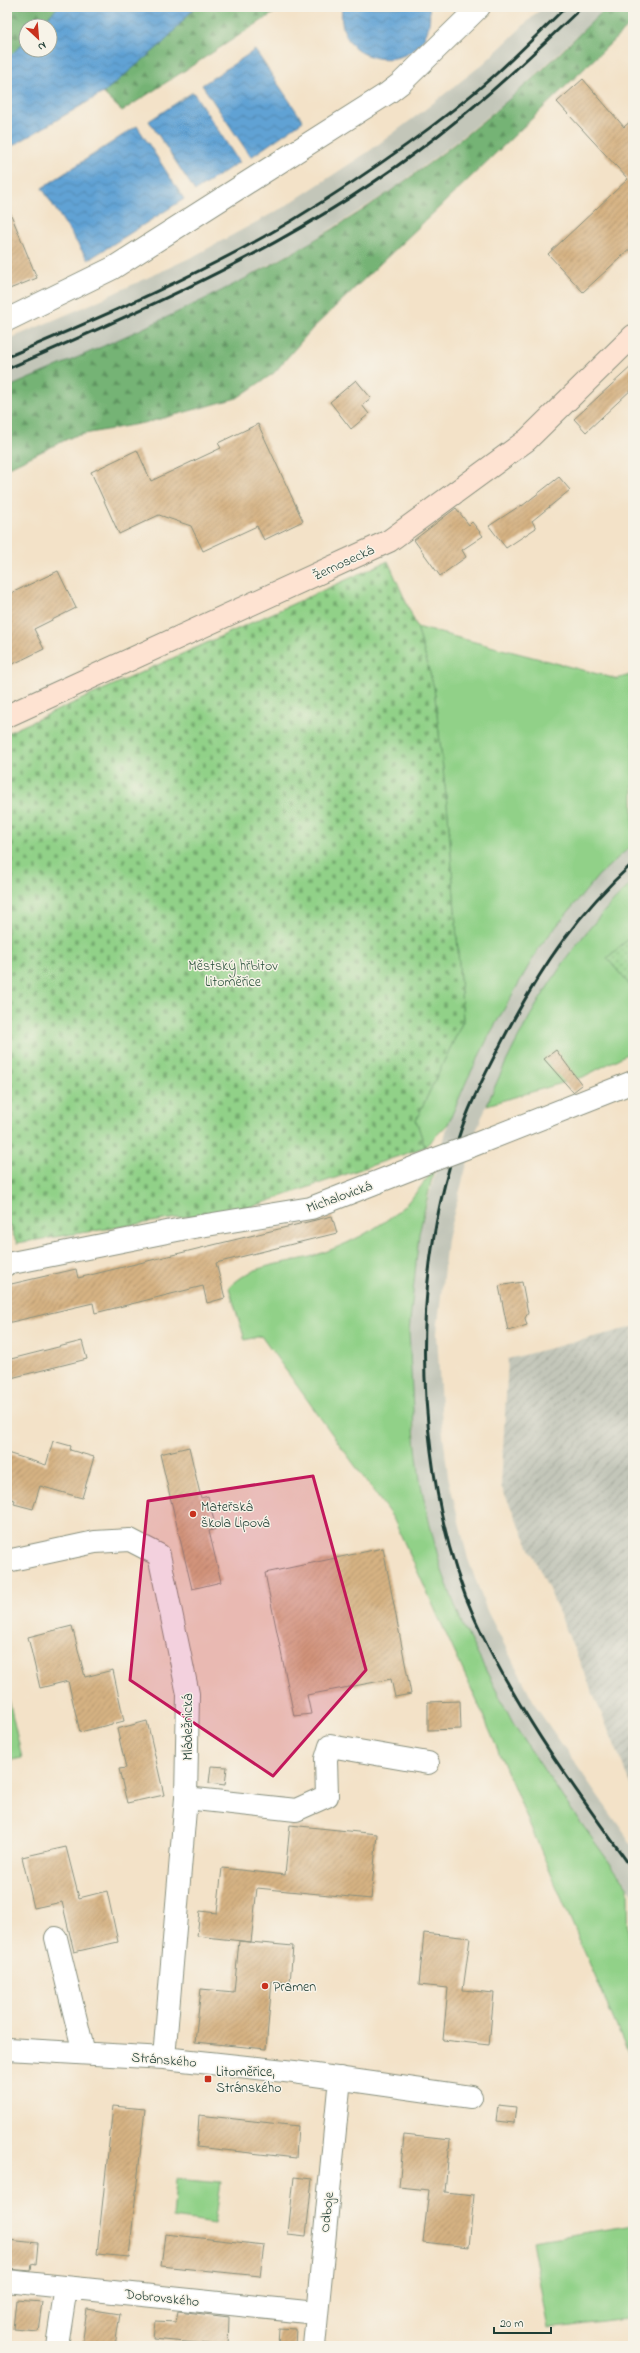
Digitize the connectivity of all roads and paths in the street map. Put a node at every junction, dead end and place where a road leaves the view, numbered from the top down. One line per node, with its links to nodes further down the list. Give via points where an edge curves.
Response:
1 (479, 7): 2 (street, via 388,93 113,268)
2 (7, 320)
3 (633, 336): 4 (main road, Žernosecká, via 527,440 388,541)
4 (7, 716)
5 (633, 1082): 6 (street, Michalovická, bridge, via 311,1208 182,1229)
6 (7, 1264)
7 (7, 1561): 9 (street, Mládežnická, via 95,1542 130,1540 159,1555 188,1694)
8 (428, 1763): 9 (street, via 330,1746 326,1759 327,1796 296,1810)
9 (186, 1798): 13 (street, Mládežnická)
10 (56, 1938): 12 (street)
11 (7, 2049): 12 (street, Stránského)
12 (84, 2053): 13 (street, Stránského)
13 (164, 2058): 14 (street, Stránského)
14 (340, 2078): 15 (street, Stránského); 18 (street, Odboje)
15 (471, 2097)
16 (7, 2281): 17 (street, Dobrovského)
17 (66, 2287): 18 (street, Dobrovského); 19 (street)
18 (316, 2313): 20 (street, Odboje)
19 (57, 2346)
20 (314, 2346)

